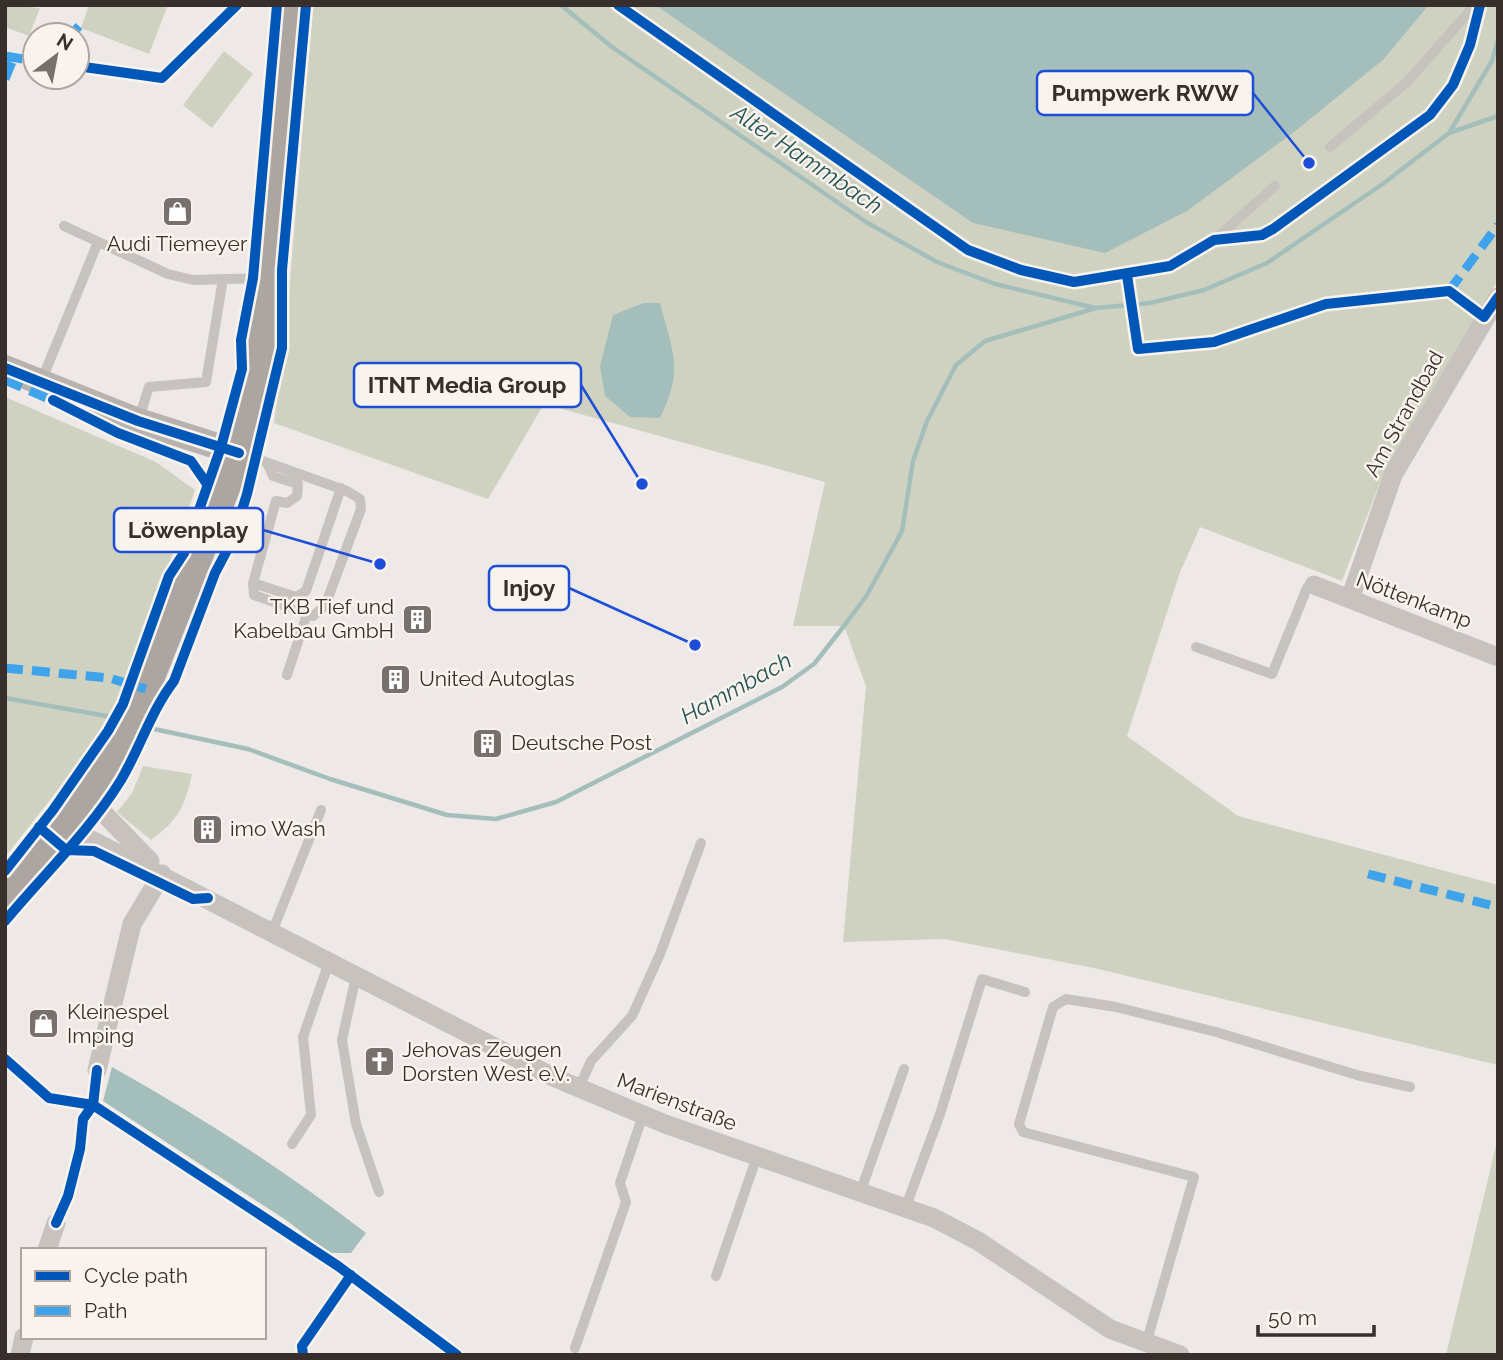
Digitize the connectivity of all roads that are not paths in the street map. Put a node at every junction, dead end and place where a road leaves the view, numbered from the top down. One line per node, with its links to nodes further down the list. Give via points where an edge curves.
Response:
1 (293, 5): 8 (main road)
2 (618, 5): 5 (lane, via 937,231 968,250 1020,270 1074,282 1170,266 1214,240)
3 (1475, 5): 4 (lane, via 1407,82)
4 (1330, 147)
5 (1275, 186)
6 (64, 226): 7 (lane)
7 (99, 242): 9 (lane, via 168,274 193,280); 12 (lane)
8 (270, 278): 9 (lane); 14 (main road)
9 (223, 279): 13 (lane, via 206,382 149,387)
10 (1498, 297): 19 (street, Am Strandbad, via 1393,475)
11 (5, 368): 12 (main road)
12 (40, 383): 13 (main road)
13 (138, 421): 14 (main road)
14 (239, 453): 15 (lane); 24 (main road, via 138,707)
15 (267, 463): 16 (lane); 17 (lane, via 273,476 298,484 297,496 288,503 276,501)
16 (341, 488): 17 (lane, via 306,592 296,597); 20 (lane, via 360,499 361,509 325,606 313,616)
17 (253, 583): 20 (lane, via 254,595)
18 (1314, 585): 19 (street, Nöttenkamp); 21 (lane, via 1307,588 1272,674)
19 (1350, 599): 22 (street, Nöttenkamp)
20 (307, 614): 23 (lane)
21 (1196, 647)
22 (1498, 657)
23 (286, 675)
24 (85, 794): 26 (main road); 28 (street, Marienstraße)
25 (321, 810): 30 (lane)
26 (64, 826): 28 (street, Marienstraße); 29 (main road)
27 (701, 843): 37 (lane, via 632,1016 591,1060)
28 (162, 874): 30 (street, Marienstraße); 35 (street, via 132,924)
29 (5, 895)
30 (272, 932): 31 (street, Marienstraße)
31 (329, 962): 32 (street, Marienstraße); 39 (lane, via 303,1037 311,1115)
32 (356, 976): 37 (street, Marienstraße); 41 (lane, via 342,1040 356,1124)
33 (1025, 992): 43 (lane, via 982,979)
34 (904, 1069): 42 (lane)
35 (97, 1070)
36 (1410, 1087): 47 (lane, via 1116,1007 1066,999 1053,1007 1019,1124 1023,1132 1194,1177)
37 (579, 1088): 38 (street, Marienstraße)
38 (643, 1115): 40 (street, Marienstraße); 48 (lane, via 620,1184 626,1202)
39 (292, 1144)
40 (757, 1156): 42 (street, Marienstraße); 46 (lane)
41 (379, 1192)
42 (860, 1193): 43 (street, Marienstraße)
43 (905, 1209): 47 (street, Marienstraße, via 978,1241 1110,1329)
44 (56, 1223): 45 (street)
45 (48, 1248)
46 (716, 1276)
47 (1146, 1344): 49 (street, Marienstraße)
48 (575, 1348)
49 (1180, 1355)

